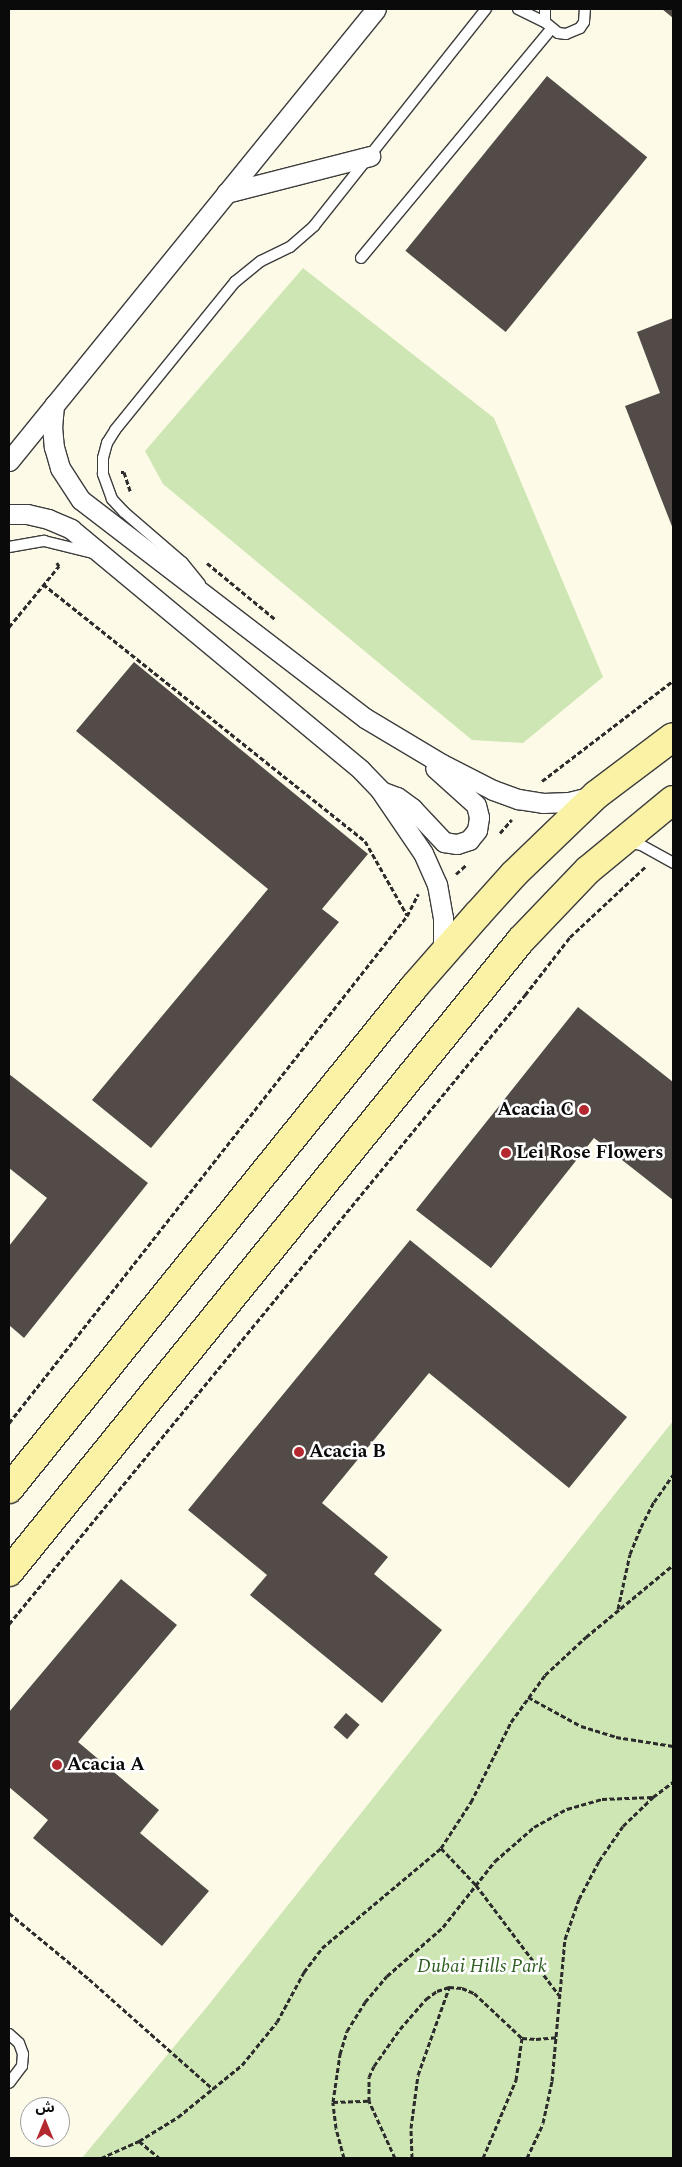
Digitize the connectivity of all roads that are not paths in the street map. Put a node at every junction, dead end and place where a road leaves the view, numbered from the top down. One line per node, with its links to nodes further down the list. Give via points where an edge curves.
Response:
1 (376, 9): 8 (street)
2 (486, 9): 7 (lane)
3 (518, 9): 6 (lane)
4 (545, 9): 6 (lane)
5 (584, 9): 6 (lane, via 584,22 574,32 558,33)
6 (548, 25): 9 (lane)
7 (370, 156): 8 (street); 15 (lane, via 302,238 261,261 235,282 107,443 103,474 112,499 182,562)
8 (226, 193): 10 (street)
9 (361, 258)
10 (54, 405): 11 (street); 15 (street, via 54,447 60,468 81,500)
11 (9, 461)
12 (9, 514): 14 (street, via 48,519 71,529)
13 (9, 547): 14 (lane, via 44,541 88,550)
14 (108, 559): 18 (street, via 361,770)
15 (208, 598): 17 (street, via 366,718)
16 (673, 737): 19 (main road)
17 (414, 748): 18 (street, via 476,805 477,830 469,840 457,844 444,842 412,808); 19 (street, via 493,790 518,799 543,803 569,802)
18 (380, 790): 23 (street, via 423,853 437,884 443,918)
19 (596, 795): 23 (main road, via 514,874)
20 (672, 804): 21 (main road)
21 (620, 841): 22 (lane, via 641,845); 25 (main road, via 521,940)
22 (673, 863)
23 (443, 953): 24 (main road)
24 (9, 1489)
25 (9, 1572)
26 (9, 2034): 27 (lane, via 19,2043 23,2054 22,2066)
27 (9, 2083)

